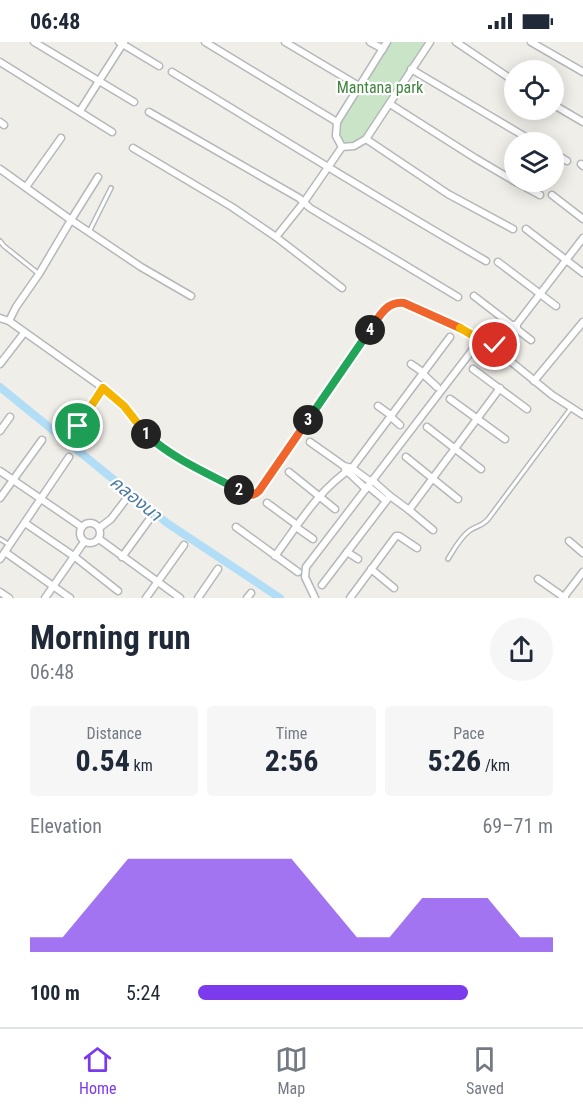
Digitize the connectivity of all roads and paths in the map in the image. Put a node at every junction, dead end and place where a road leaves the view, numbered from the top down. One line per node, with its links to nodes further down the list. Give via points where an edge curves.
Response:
1 (34, 42): 17 (street)
2 (205, 42): 24 (street)
3 (285, 42): 18 (street)
4 (370, 42): 10 (street)
5 (387, 42): 10 (street)
6 (430, 42): 13 (street)
7 (456, 42): 16 (street)
8 (531, 42): 15 (street)
9 (122, 43): 12 (street); 17 (street)
10 (383, 49): 18 (street)
11 (0, 62): 21 (street)
12 (159, 66)
13 (411, 69): 20 (street); 27 (street)
14 (172, 72): 34 (street)
15 (583, 72)
16 (504, 74)
17 (99, 81): 19 (street); 21 (street)
18 (359, 86): 24 (street)
19 (134, 102)
20 (390, 104): 29 (street); 36 (street)
21 (80, 111): 26 (street)
22 (564, 111): 25 (street)
23 (149, 112): 43 (street)
24 (337, 122): 30 (street, via 336,136)
25 (583, 122)
26 (112, 132)
27 (517, 132)
28 (61, 138): 38 (street)
29 (366, 139): 30 (street); 46 (street, via 448,194)
30 (342, 147): 34 (street)
31 (134, 148): 49 (street)
32 (564, 159): 33 (street)
33 (567, 161)
34 (327, 167): 43 (street); 53 (street)
35 (0, 169): 38 (street)
36 (504, 174)
37 (98, 177): 45 (street)
38 (26, 187): 45 (street)
39 (111, 188): 48 (lane)
40 (535, 192): 41 (street)
41 (540, 195)
42 (552, 195): 44 (street)
43 (304, 202): 49 (street); 61 (street)
44 (583, 219)
45 (71, 220): 48 (street); 56 (street)
46 (513, 229)
47 (526, 229): 52 (street)
48 (89, 232): 59 (street)
49 (276, 237): 57 (street)
50 (583, 238): 52 (street)
51 (0, 241): 56 (lane)
52 (567, 259): 55 (street); 58 (street)
53 (486, 261)
54 (498, 262): 58 (street)
55 (583, 273)
56 (39, 274): 64 (street)
57 (342, 288)
58 (540, 294): 62 (street); 66 (street)
59 (191, 296)
60 (474, 296): 66 (street)
61 (458, 297)
62 (556, 306)
63 (0, 318): 64 (street)
64 (9, 321): 67 (street)
65 (583, 322): 76 (street)
66 (515, 326): 70 (street); 71 (street)
67 (24, 333): 72 (street); 78 (street)
68 (450, 337): 75 (street)
69 (480, 340): 71 (street); 78 (street, via 404,303 386,307 255,495 160,447); 104 (street)
70 (531, 340)
71 (496, 349): 76 (street)
72 (0, 364)
73 (411, 364): 75 (street)
74 (473, 369): 79 (street)
75 (423, 374): 77 (street); 86 (street)
76 (534, 381): 82 (street)
77 (437, 387)
78 (103, 388): 89 (lane)
79 (500, 388): 83 (street); 87 (street)
80 (450, 399): 87 (street)
81 (378, 406): 86 (street)
82 (571, 407): 84 (street); 137 (lane, via 489,518 470,531)
83 (527, 409)
84 (581, 411)
85 (10, 417): 91 (street)
86 (391, 417): 88 (street); 98 (street)
87 (477, 418): 92 (street); 95 (street)
88 (400, 425)
89 (78, 426)
90 (428, 428): 95 (street)
91 (0, 431)
92 (505, 439)
93 (42, 440): 103 (street)
94 (310, 442): 98 (street)
95 (454, 448): 99 (street); 102 (street)
96 (69, 457): 108 (street)
97 (406, 457): 102 (street)
98 (347, 469): 104 (street); 105 (street)
99 (481, 469)
100 (0, 471): 103 (street)
101 (289, 472): 105 (street)
102 (431, 478): 110 (street); 113 (street)
103 (13, 480): 106 (street); 108 (street)
104 (369, 484): 109 (street); 155 (street, via 306,567 305,577)
105 (319, 497): 112 (street); 117 (street)
106 (0, 498)
107 (127, 498): 119 (street)
108 (41, 499): 115 (street); 118 (street)
109 (388, 499): 113 (street); 130 (street)
110 (458, 499)
111 (267, 503): 117 (street)
112 (335, 509)
113 (409, 510): 120 (street)
114 (149, 520): 134 (street)
115 (25, 523): 126 (street); 133 (street)
116 (236, 526): 132 (street)
117 (297, 526): 123 (street); 132 (street)
118 (82, 527): 119 (street, via 89,523); 125 (street, via 80,535)
119 (99, 528): 122 (street)
120 (433, 530)
121 (0, 539): 126 (lane)
122 (99, 539): 125 (street, via 92,544); 134 (street)
123 (313, 539)
124 (569, 541): 131 (street)
125 (84, 542): 133 (street)
126 (10, 545): 129 (street)
127 (184, 545): 143 (street)
128 (417, 548): 139 (street, via 396,536)
129 (5, 552): 135 (street); 145 (street)
130 (347, 552): 136 (street); 144 (street)
131 (583, 553)
132 (275, 556): 140 (street)
133 (75, 557): 145 (street); 147 (street)
134 (122, 557): 143 (street)
135 (0, 559)
136 (358, 559)
137 (448, 559)
138 (218, 569): 154 (street)
139 (370, 569): 146 (street); 156 (street)
140 (298, 572)
141 (583, 572): 157 (street)
142 (538, 579): 157 (street)
143 (157, 582): 152 (street); 153 (street)
144 (322, 585)
145 (54, 586): 150 (street); 151 (street)
146 (394, 588)
147 (118, 591)
148 (0, 592): 149 (street)
149 (9, 598)
150 (45, 598)
151 (70, 598)
152 (146, 598)
153 (180, 598)
154 (198, 598)
155 (315, 598)
156 (350, 598)
157 (564, 598)

